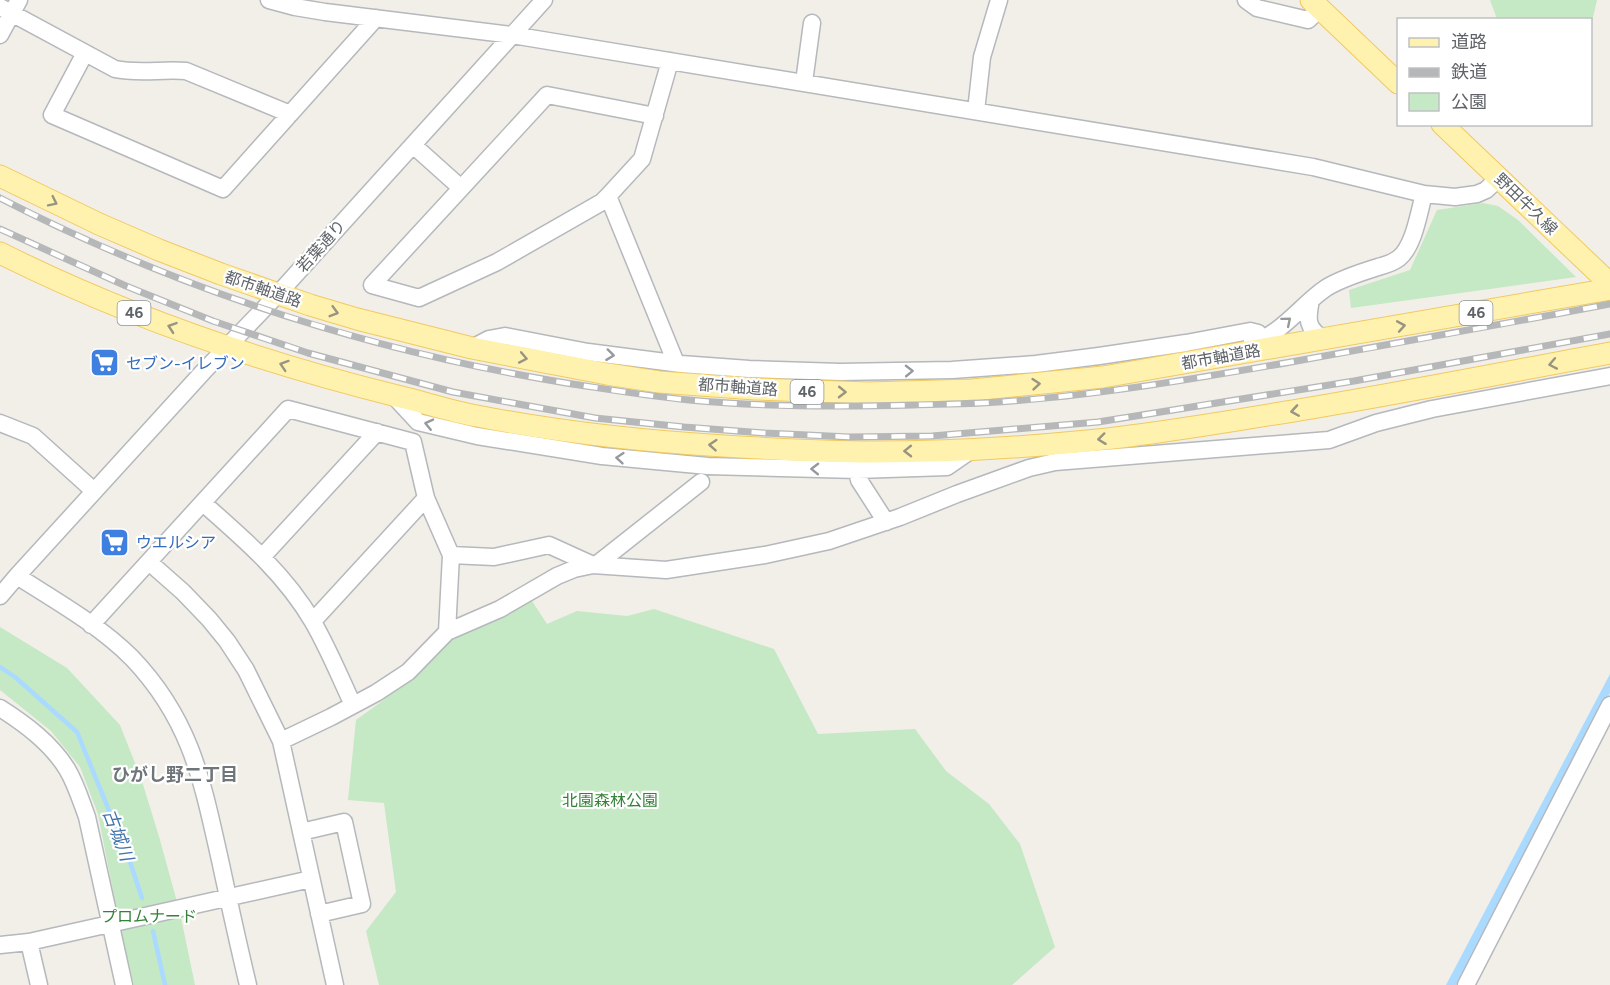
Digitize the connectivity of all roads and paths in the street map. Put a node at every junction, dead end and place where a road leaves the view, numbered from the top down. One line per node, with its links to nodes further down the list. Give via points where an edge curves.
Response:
1 (269, 0): 7 (street)
2 (544, 0): 10 (street, 若葉通り)
3 (999, 0): 15 (street, via 982,57)
4 (1246, 0): 5 (street, via 1257,8 1308,20)
5 (1315, 4): 14 (main road)
6 (10, 7): 9 (street); 11 (street)
7 (376, 18): 10 (street); 16 (street)
8 (812, 23): 13 (street)
9 (0, 35)
10 (512, 35): 12 (street); 19 (street, 若葉通り)
11 (85, 53): 16 (street, via 126,71 186,71); 16 (street, via 52,115 223,189)
12 (670, 61): 13 (street); 17 (street)
13 (804, 82): 15 (street)
14 (1397, 82)
15 (976, 111): 23 (street, via 1313,167)
16 (290, 114)
17 (655, 116): 22 (street, via 547,95); 24 (street, via 642,159)
18 (1444, 126): 21 (main road, 野田牛久線)
19 (412, 145): 22 (street); 28 (street, 若葉通り)
20 (0, 176): 28 (main road, 都市軸道路 / 46, one-way to 28, via 159,250)
21 (1498, 178): 23 (street, via 1477,194); 26 (main road, 野田牛久線)
22 (461, 188): 24 (street, via 372,285 419,298 497,262)
23 (1424, 194): 29 (street, via 1413,234 1398,259 1338,281)
24 (608, 196): 36 (street)
25 (0, 255): 32 (main road, 46, one-way to 25, via 143,317)
26 (1610, 284)
27 (1610, 289): 30 (main road, 都市軸道路 / 46, one-way to 27)
28 (278, 294): 32 (street, 若葉通り); 33 (main road, 都市軸道路 / 46, one-way to 33)
29 (1311, 300): 30 (street, via 1308,313 1315,334); 31 (street, one-way to 29)
30 (1334, 338): 31 (main road, 都市軸道路 / 46)
31 (1265, 345): 35 (street, via 1258,333 1250,331); 37 (main road, 都市軸道路 / 46)
32 (227, 346): 39 (main road, 46, one-way to 32); 45 (street, 若葉通り)
33 (472, 348): 36 (street, one-way to 36, via 506,336); 37 (main road, 都市軸道路 / 46, one-way to 37, via 659,382 815,392 972,390)
34 (1610, 353): 42 (main road, 46, one-way to 42, via 1353,402 1168,431)
35 (1106, 355): 36 (street, one-way to 35, via 840,372 952,370); 37 (street)
36 (676, 363)
37 (1124, 374)
38 (1610, 376): 48 (street, via 1432,409 1329,440 1055,462 1029,468)
39 (393, 395): 42 (main road, 46, one-way to 39, via 872,452 663,442 476,416); 43 (street, one-way to 39, via 708,466 602,456 477,436 418,422)
40 (0, 423): 45 (street, via 42,436)
41 (377, 432): 46 (street, via 413,442); 47 (street, via 288,409); 50 (street)
42 (973, 449): 43 (street, via 947,467)
43 (857, 470): 48 (street, via 859,480)
44 (701, 482): 52 (street)
45 (94, 491): 53 (street, 若葉通り)
46 (426, 498): 49 (street); 55 (street)
47 (203, 503): 50 (street); 51 (street)
48 (886, 522): 52 (street, via 829,541 765,555 666,570)
49 (451, 555): 52 (street, via 494,557 549,545); 57 (street)
50 (263, 556): 55 (street)
51 (149, 562): 56 (street); 61 (street, via 183,592 227,641)
52 (594, 565): 57 (street, via 557,576 500,609)
53 (17, 576): 54 (street, 若葉通り); 56 (street)
54 (0, 596)
55 (313, 621): 58 (street)
56 (91, 625): 64 (street, via 115,642 139,667 175,714 201,777)
57 (447, 632): 58 (street, via 408,672)
58 (353, 705): 61 (street)
59 (1610, 705): 73 (street)
60 (0, 708): 66 (street, via 34,732 67,769 87,817)
61 (281, 741): 62 (street)
62 (301, 832): 63 (street); 65 (street, via 344,822 362,904)
63 (311, 879): 64 (street); 65 (street)
64 (228, 897): 66 (street); 71 (street)
65 (320, 914): 72 (street)
66 (111, 923): 67 (street); 70 (street)
67 (29, 942): 68 (street); 69 (street)
68 (0, 945)
69 (39, 985)
70 (124, 985)
71 (248, 985)
72 (335, 985)
73 (1466, 985)

